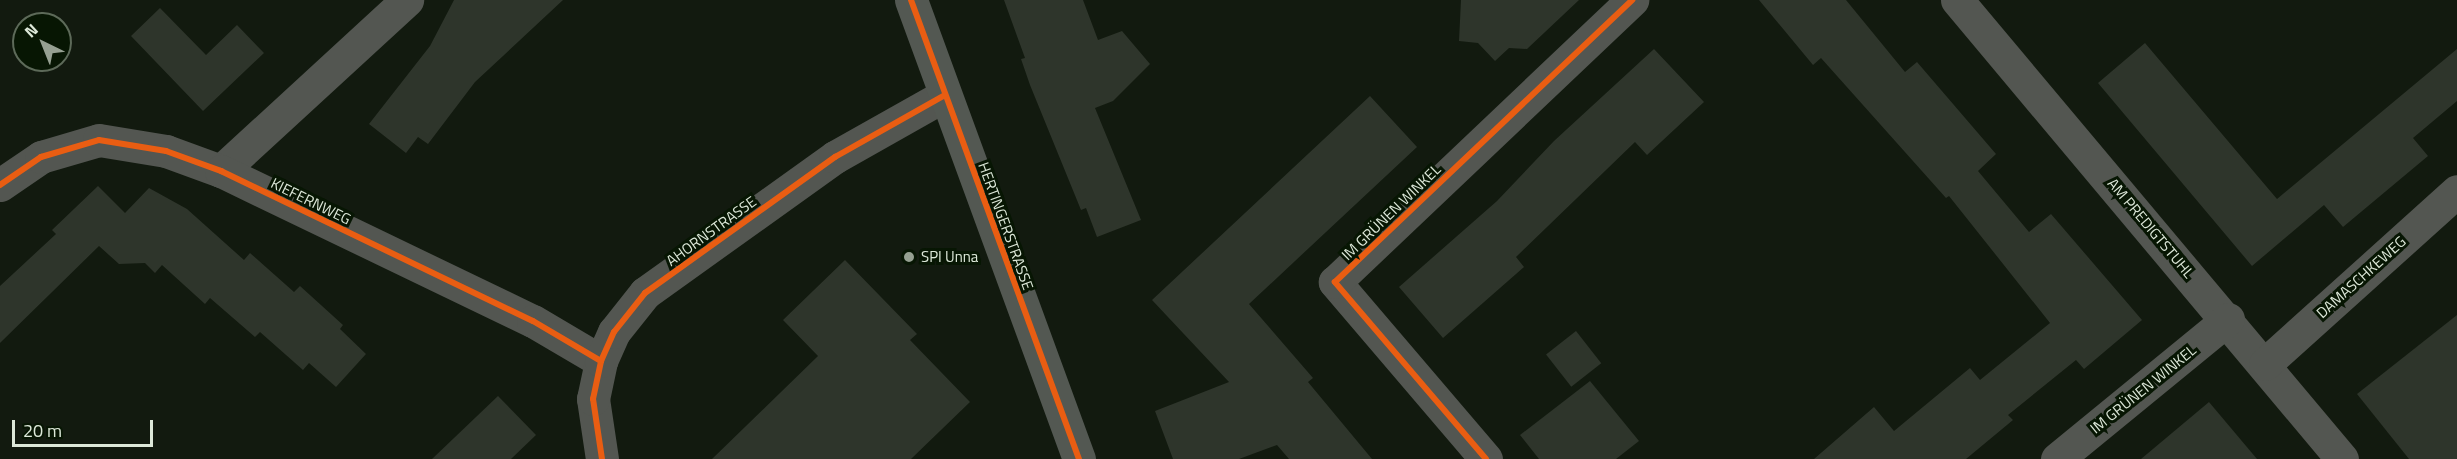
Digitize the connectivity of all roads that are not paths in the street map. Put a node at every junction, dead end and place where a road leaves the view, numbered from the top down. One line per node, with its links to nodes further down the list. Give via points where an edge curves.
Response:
1 (406, 0): 6 (street)
2 (911, 0): 5 (street, HERTINGERSTRASSE)
3 (1632, 0): 14 (street, IM GRÜNEN WINKEL, via 1335,282)
4 (1957, 0): 9 (street, AM PREDIGTSTUHL)
5 (945, 95): 10 (street, AHORNSTRASSE, via 835,157 645,293 614,332); 13 (street, HERTINGERSTRASSE)
6 (221, 171): 7 (street, KIEFERNWEG, via 166,150 99,140 41,157); 10 (street, KIEFERNWEG, via 533,321)
7 (0, 185)
8 (2457, 190): 11 (street, DAMASCHKEWEG)
9 (2228, 320): 11 (street, AM PREDIGTSTUHL); 15 (street, IM GRÜNEN WINKEL)
10 (601, 362): 12 (street, AHORNSTRASSE, via 593,399)
11 (2265, 364): 16 (street, AM PREDIGTSTUHL)
12 (602, 459)
13 (1079, 459)
14 (1486, 459)
15 (2057, 459)
16 (2342, 459)

